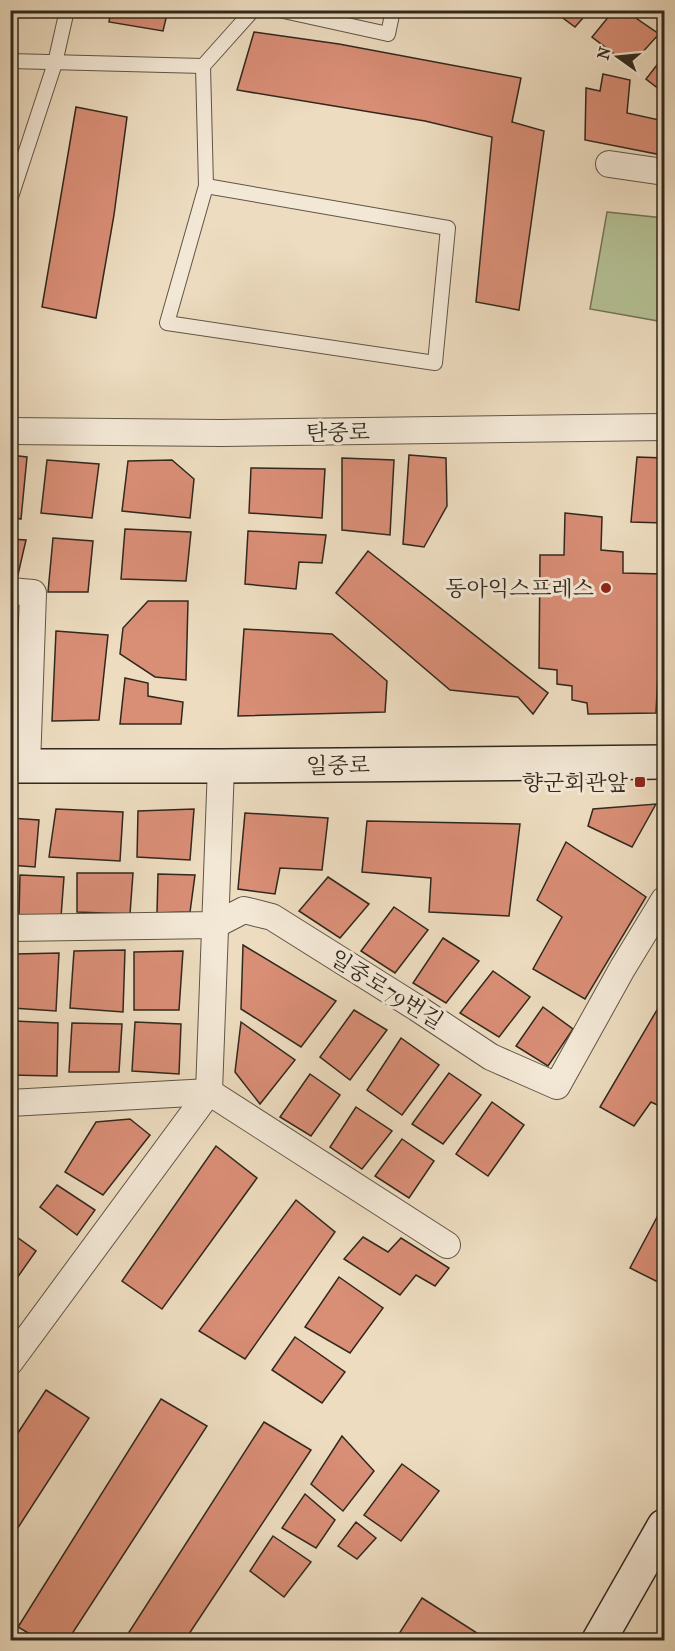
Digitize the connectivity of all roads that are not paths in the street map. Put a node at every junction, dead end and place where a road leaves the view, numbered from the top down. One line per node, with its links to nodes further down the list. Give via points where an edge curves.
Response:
1 (67, 10): 6 (lane)
2 (253, 10): 7 (lane)
3 (279, 10): 4 (lane, via 388,34)
4 (393, 10)
5 (10, 62): 6 (lane)
6 (55, 63): 7 (lane); 11 (lane)
7 (203, 66): 10 (lane)
8 (609, 164): 9 (street)
9 (664, 172)
10 (206, 186): 10 (lane, via 167,322 435,363 448,228)
11 (10, 200)
12 (664, 427): 13 (street, 탄중로, via 222,433)
13 (10, 430)
14 (10, 591): 16 (street, via 33,593)
15 (664, 762): 17 (street, 일중로)
16 (19, 766): 17 (street, 일중로)
17 (221, 766): 19 (street)
18 (664, 900): 19 (street, 일중로79번길, via 557,1086 492,1057 272,917 244,910)
19 (215, 925): 20 (street, 일중로79번길); 21 (street)
20 (10, 928)
21 (209, 1092): 22 (street); 23 (street); 24 (street)
22 (10, 1103)
23 (447, 1245)
24 (10, 1362)
25 (664, 1526): 26 (street)
26 (599, 1641)

